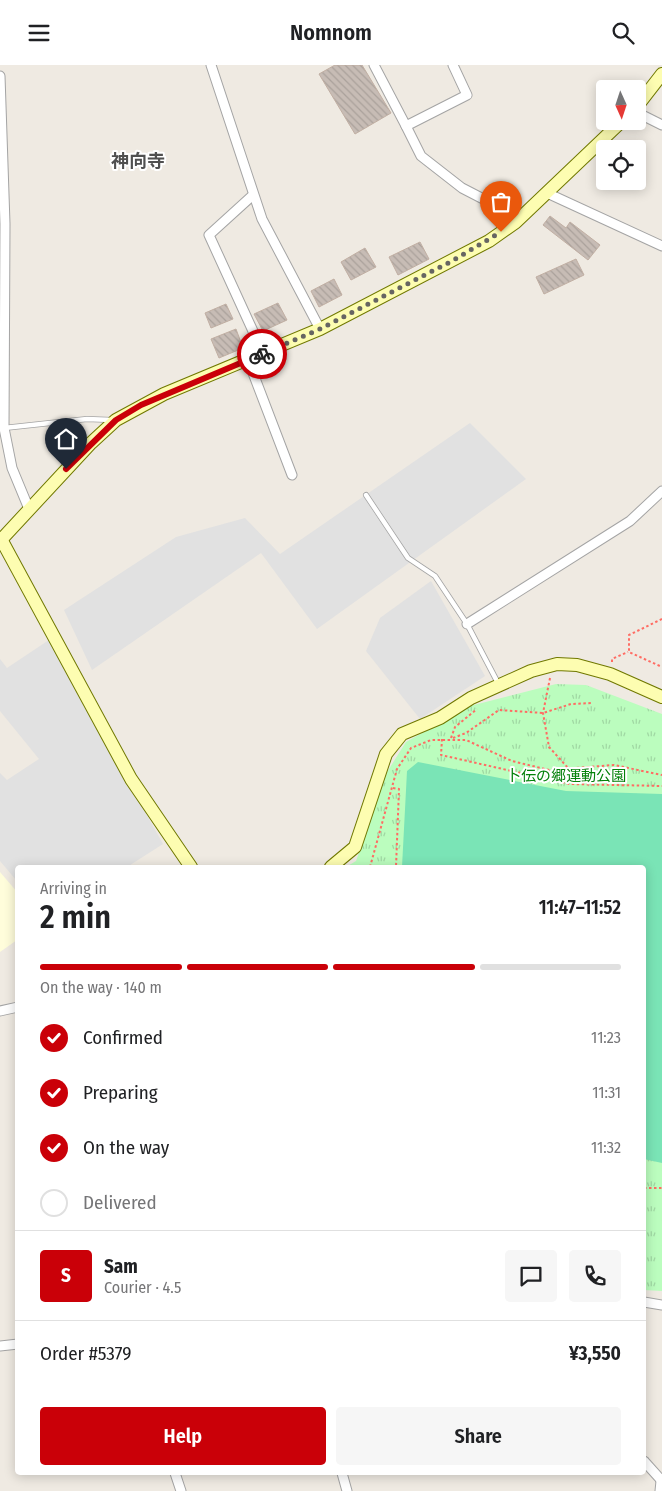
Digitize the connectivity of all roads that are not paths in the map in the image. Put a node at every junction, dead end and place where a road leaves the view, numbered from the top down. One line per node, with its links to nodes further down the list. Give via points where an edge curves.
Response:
1 (211, 65): 12 (street)
2 (374, 65): 8 (street)
3 (453, 65): 8 (street, via 467,95)
4 (0, 75): 19 (street, via 6,224)
5 (662, 75): 6 (street)
6 (646, 95)
7 (646, 117): 9 (street)
8 (406, 125): 13 (street, via 421,156 462,188 493,204)
9 (662, 125)
10 (613, 130): 11 (street)
11 (547, 193): 13 (street); 14 (street)
12 (253, 195): 15 (street, via 262,219); 16 (street, via 209,235)
13 (513, 224): 15 (street, via 489,241)
14 (662, 246)
15 (320, 329): 16 (street)
16 (263, 353): 17 (street)
17 (248, 360): 18 (street, via 164,395); 20 (street)
18 (116, 420): 19 (lane, via 87,419); 23 (street)
19 (2, 429): 23 (street, via 12,467)
20 (292, 475)
21 (662, 491): 25 (street, via 630,521)
22 (366, 495): 25 (lane, via 408,558 435,576)
23 (30, 509): 24 (street)
24 (0, 540): 28 (street, via 132,779)
25 (467, 624): 26 (lane)
26 (499, 685): 27 (street, via 557,664 577,665 610,674); 29 (street, via 440,718 402,734 386,754 354,847)
27 (662, 697)
28 (191, 865)
29 (333, 865)
30 (15, 1008): 31 (street)
31 (0, 1011)
32 (646, 1302): 33 (street)
33 (662, 1305)
34 (15, 1344): 35 (street)
35 (0, 1346)
36 (646, 1463): 39 (street)
37 (176, 1475): 40 (street)
38 (343, 1475): 41 (street)
39 (662, 1481): 42 (street)
40 (181, 1491)
41 (347, 1491)
42 (660, 1491)

